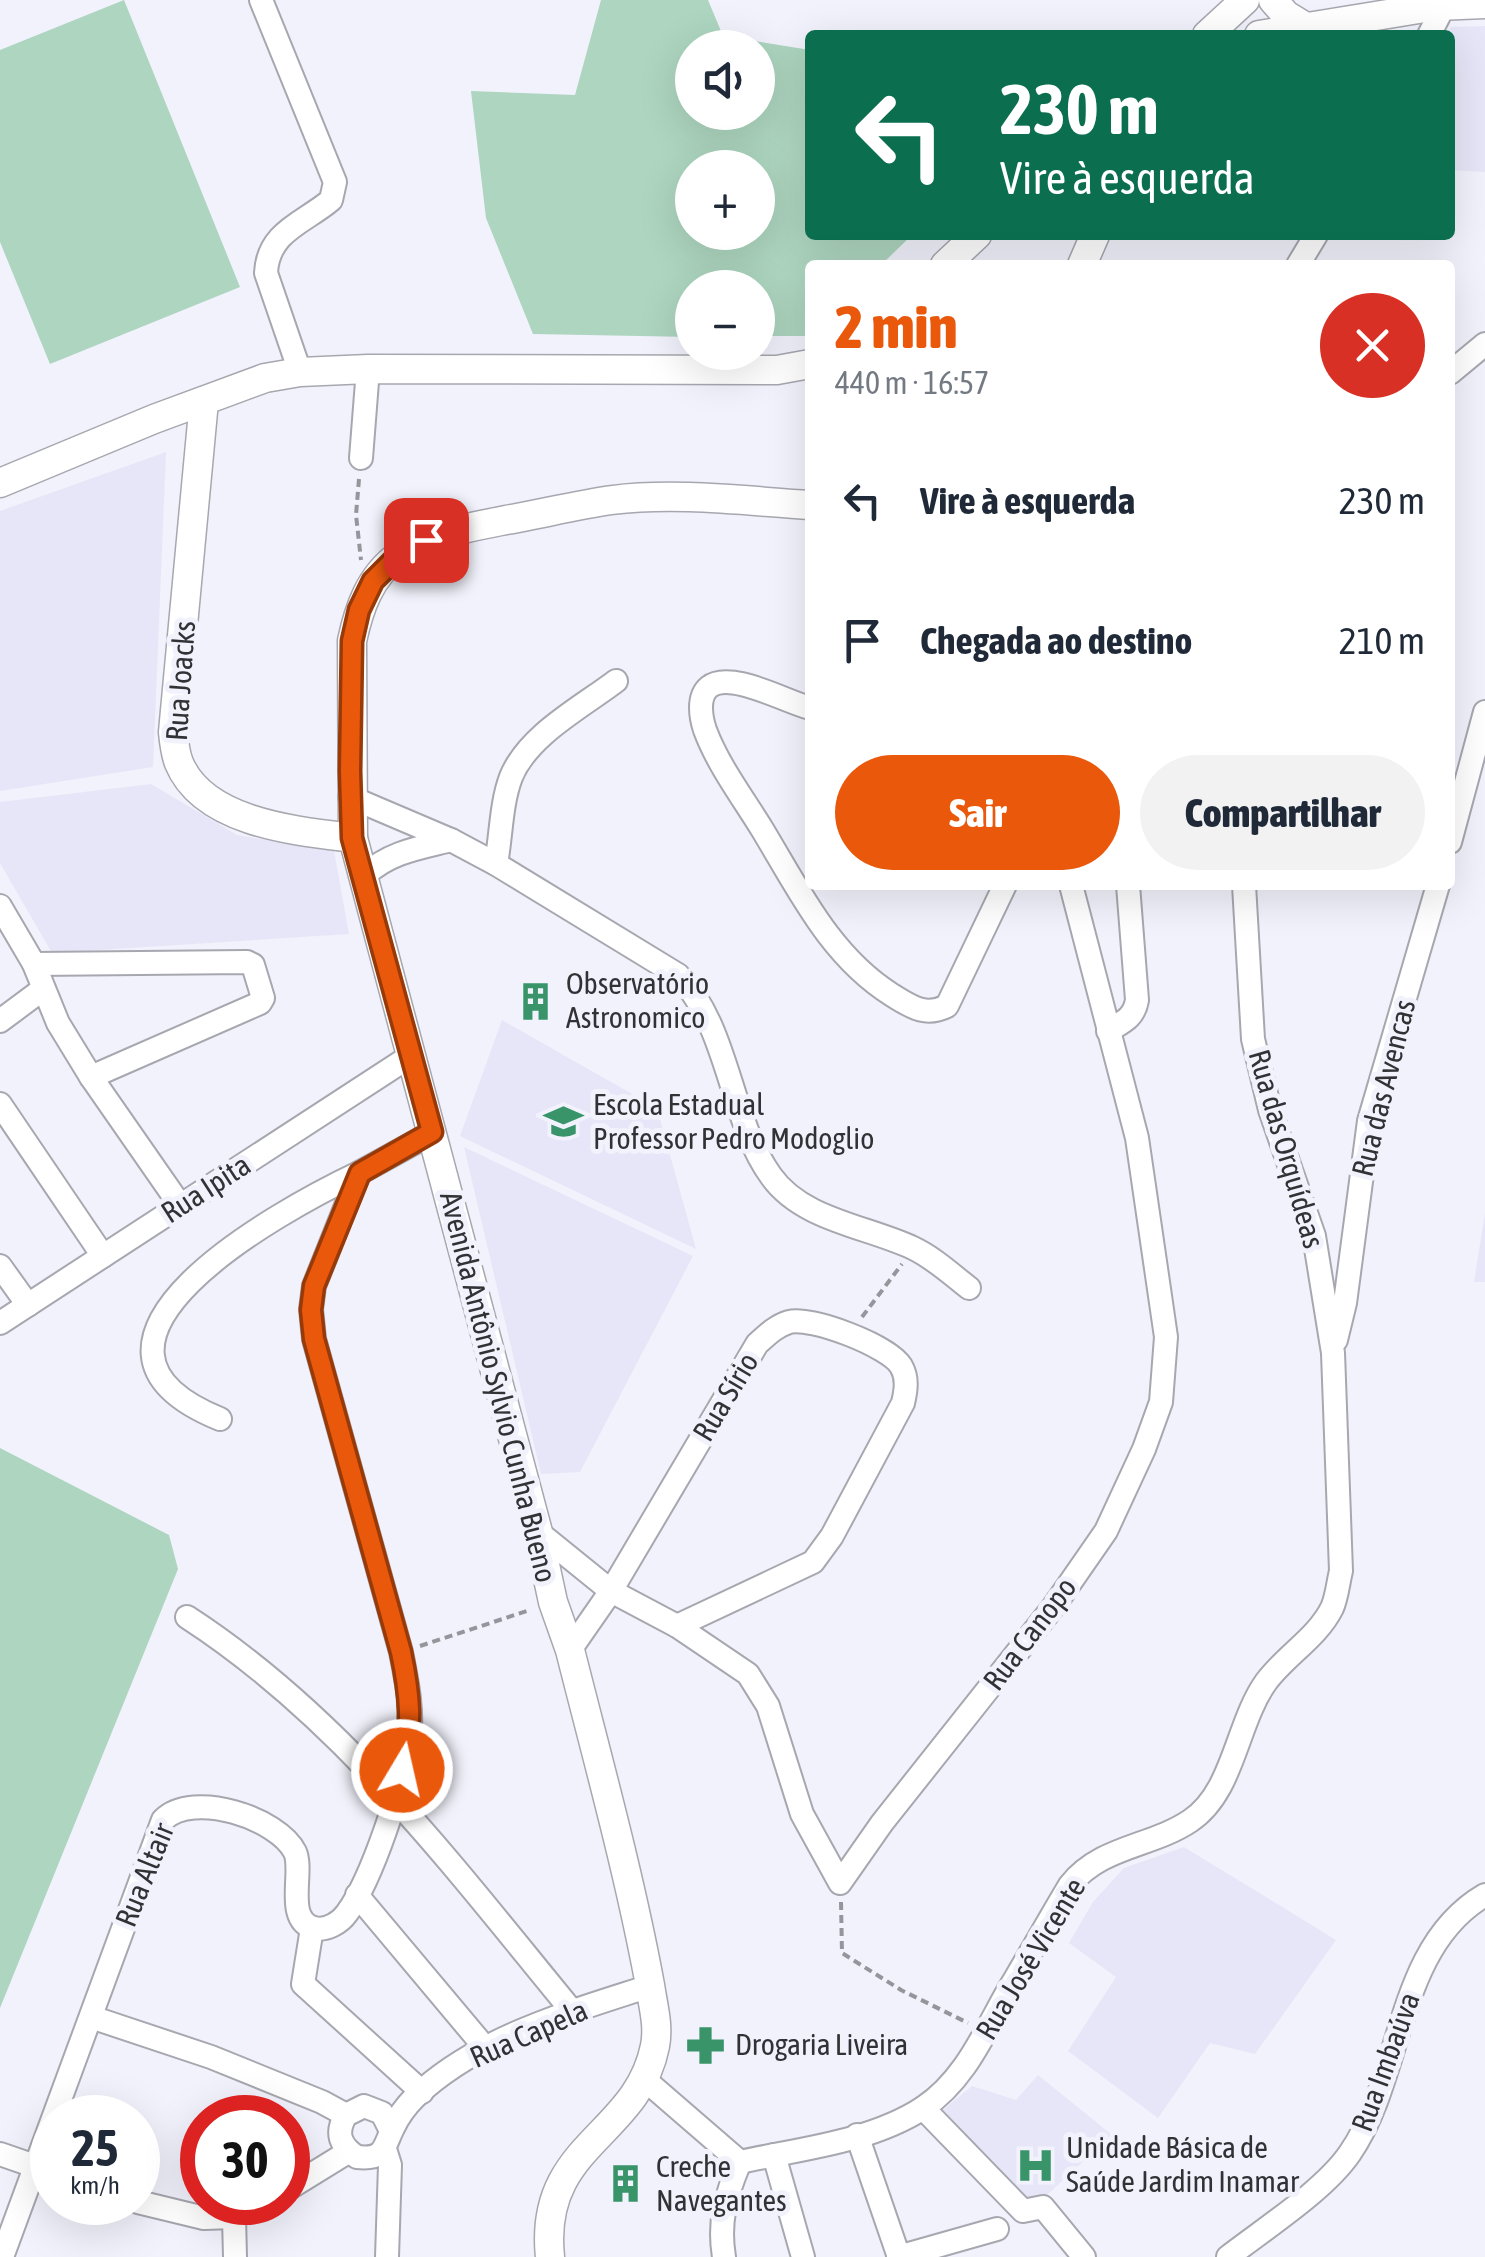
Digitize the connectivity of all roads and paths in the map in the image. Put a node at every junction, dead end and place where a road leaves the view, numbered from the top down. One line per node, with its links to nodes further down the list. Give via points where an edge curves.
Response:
1 (261, 0): 16 (street, via 335,182 331,200 290,227 267,257 266,272)
2 (1244, 0): 7 (main road)
3 (1274, 0): 6 (main road)
4 (1434, 4): 5 (main road); 6 (main road); 9 (street)
5 (1485, 4)
6 (1304, 26): 8 (main road)
7 (1211, 30)
8 (1284, 30)
9 (1430, 30)
10 (972, 240): 11 (main road)
11 (950, 260)
12 (1485, 344): 15 (street)
13 (805, 365): 14 (main road)
14 (368, 369): 16 (main road); 18 (street)
15 (1455, 369)
16 (300, 372): 17 (main road)
17 (204, 401): 19 (main road); 27 (main road, Rua Joacks, via 173,732 176,759 203,795 250,819)
18 (360, 458): 21 (path, via 356,515 362,564)
19 (0, 483)
20 (805, 505): 21 (main road, Avenida Antônio Sylvio Cunha Bueno, via 613,500 426,540)
21 (373, 581): 25 (main road, Avenida Antônio Sylvio Cunha Bueno, via 352,641)
22 (616, 681): 29 (street, via 521,758 510,780)
23 (805, 706): 31 (street, via 722,682 710,686 701,710 713,749 826,932 866,979 917,1010 947,1006)
24 (1485, 712): 26 (street)
25 (350, 797): 27 (main road, Avenida Antônio Sylvio Cunha Bueno); 28 (street)
26 (1455, 823)
27 (352, 838): 30 (main road, Avenida Antônio Sylvio Cunha Bueno)
28 (452, 840): 29 (street); 30 (street, via 400,852)
29 (496, 864): 47 (street, via 693,990 758,1152 792,1198)
30 (365, 875): 41 (main road, Avenida Antônio Sylvio Cunha Bueno)
31 (1002, 890)
32 (1071, 890): 40 (street, Rua Canopo)
33 (1128, 890): 40 (street, via 1137,1000 1129,1019)
34 (1244, 890): 54 (street, Rua das Orquídeas, via 1253,1039 1314,1236)
35 (1437, 890): 54 (street, Rua das Avencas, via 1369,1121)
36 (0, 906): 37 (street)
37 (34, 964): 38 (street); 42 (street, via 253,965 260,1003)
38 (42, 990): 39 (street); 42 (street)
39 (0, 1021)
40 (1108, 1031): 64 (street, Rua Canopo, via 1137,1138 1166,1336 1161,1402 1106,1531)
41 (412, 1055): 44 (main road, Avenida Antônio Sylvio Cunha Bueno); 46 (street, Rua Ipita)
42 (91, 1078): 46 (street)
43 (0, 1104): 48 (street)
44 (432, 1132): 45 (street); 56 (main road, Avenida Antônio Sylvio Cunha Bueno)
45 (360, 1173): 55 (street, via 278,1216 174,1297 152,1346 154,1364 174,1396); 62 (street, via 314,1286 312,1324)
46 (180, 1206): 48 (street, Rua Ipita)
47 (914, 1248): 50 (street); 53 (path)
48 (103, 1256): 51 (street, Rua Ipita)
49 (0, 1266): 51 (street)
50 (968, 1288)
51 (28, 1305): 52 (street, Rua Ipita)
52 (0, 1323)
53 (848, 1336): 57 (street, Rua Sírio, via 809,1320 772,1330 757,1344); 60 (street, Rua Sírio, via 892,1354 907,1385 832,1536 813,1562)
54 (1333, 1353): 71 (street, Rua José Vicente, via 1341,1571 1334,1605 1266,1683 1207,1807 1080,1872)
55 (220, 1419)
56 (538, 1532): 57 (street); 58 (main road, Avenida Antônio Sylvio Cunha Bueno)
57 (611, 1591): 60 (street); 61 (street, Rua Sírio)
58 (553, 1602): 61 (main road, Avenida Antônio Sylvio Cunha Bueno); 62 (path)
59 (187, 1617): 63 (street, via 271,1676)
60 (677, 1626): 64 (street, via 748,1674 768,1706 802,1814)
61 (570, 1650): 68 (main road, Avenida Antônio Sylvio Cunha Bueno)
62 (401, 1652): 63 (street, via 411,1701)
63 (396, 1797): 65 (street); 69 (street)
64 (840, 1882): 71 (path, via 842,1954)
65 (357, 1895): 67 (street, via 337,1923); 72 (street)
66 (1485, 1895): 98 (street, Rua Imbaúva, via 1442,1932 1418,1978 1367,2125 1348,2156)
67 (312, 1928): 70 (street, Rua Altair, via 296,1898 298,1859 279,1831 212,1806 172,1810); 75 (street, via 304,1984)
68 (650, 1986): 69 (street, Rua Capela); 73 (main road, Avenida Antônio Sylvio Cunha Bueno, via 657,2016)
69 (572, 2011): 72 (street, Rua Capela)
70 (91, 2017): 74 (street, Rua Altair); 78 (street, via 211,2057)
71 (985, 2032): 77 (street, Rua José Vicente, via 950,2086)
72 (486, 2050): 75 (street, Rua Capela)
73 (644, 2079): 84 (street); 93 (main road, Avenida Antônio Sylvio Cunha Bueno, via 556,2190 547,2229)
74 (66, 2095)
75 (418, 2095): 76 (street, Rua Capela); 80 (street, Rua Capela)
76 (374, 2108): 78 (street); 80 (street, via 382,2113)
77 (923, 2108): 79 (street, Rua José Vicente); 97 (street, via 1022,2211 1043,2208)
78 (346, 2115): 81 (street, via 339,2134)
79 (857, 2135): 83 (street, Rua José Vicente); 96 (street)
80 (388, 2140): 81 (street, via 367,2158); 92 (street)
81 (348, 2152): 86 (street)
82 (0, 2154): 85 (street)
83 (774, 2154): 84 (street, Rua José Vicente); 95 (street)
84 (740, 2162): 94 (street, via 724,2200)
85 (30, 2164)
86 (310, 2175)
87 (30, 2196): 90 (street, Rua Altair)
88 (234, 2225): 91 (street)
89 (996, 2229): 96 (street)
90 (2, 2257)
91 (235, 2257)
92 (387, 2257)
93 (550, 2257)
94 (724, 2257)
95 (803, 2257)
96 (899, 2257)
97 (1084, 2257)
98 (1228, 2257)

